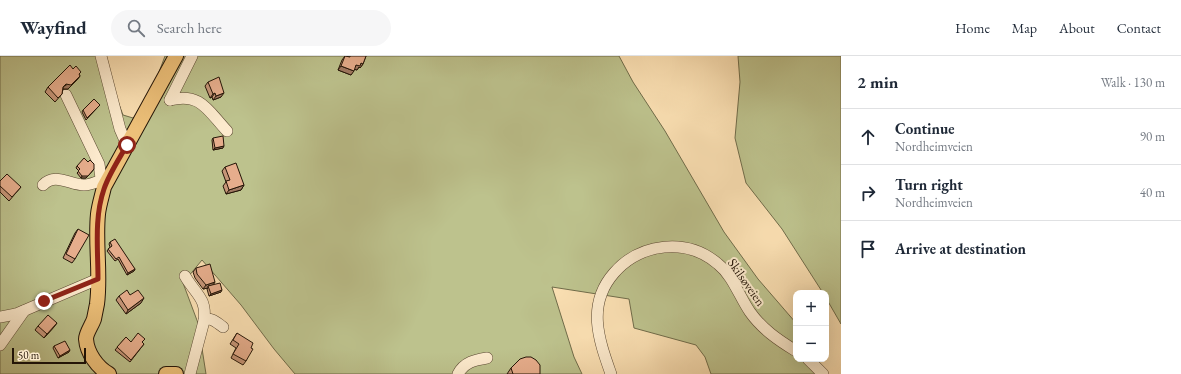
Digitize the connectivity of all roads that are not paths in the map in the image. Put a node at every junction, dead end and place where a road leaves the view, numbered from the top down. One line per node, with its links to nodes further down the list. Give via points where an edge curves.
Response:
1 (101, 56): 6 (street, via 120,129)
2 (176, 56): 6 (main road)
3 (192, 56): 5 (street, via 170,100 190,98 199,101)
4 (66, 94): 7 (street, via 99,164)
5 (227, 131)
6 (127, 145): 7 (main road)
7 (103, 184): 8 (street, via 84,185 54,179 46,181); 10 (main road, via 98,216)
8 (43, 185)
9 (185, 276): 13 (street, via 204,303)
10 (98, 279): 11 (street); 19 (main road, via 94,319 86,338 94,360)
11 (24, 310): 12 (street); 15 (street)
12 (0, 317)
13 (204, 321): 14 (street, via 212,319); 22 (street)
14 (223, 327)
15 (0, 345)
16 (793, 349): 24 (street, Skilsøveien, via 759,323 730,276 718,264 686,248 662,247 647,250 623,264 613,274 602,294 597,327)
17 (487, 358): 23 (street, via 471,362)
18 (812, 362): 25 (street)
19 (109, 374)
20 (166, 374): 21 (main road)
21 (176, 374)
22 (190, 374)
23 (458, 374)
24 (611, 374)
25 (823, 374)

